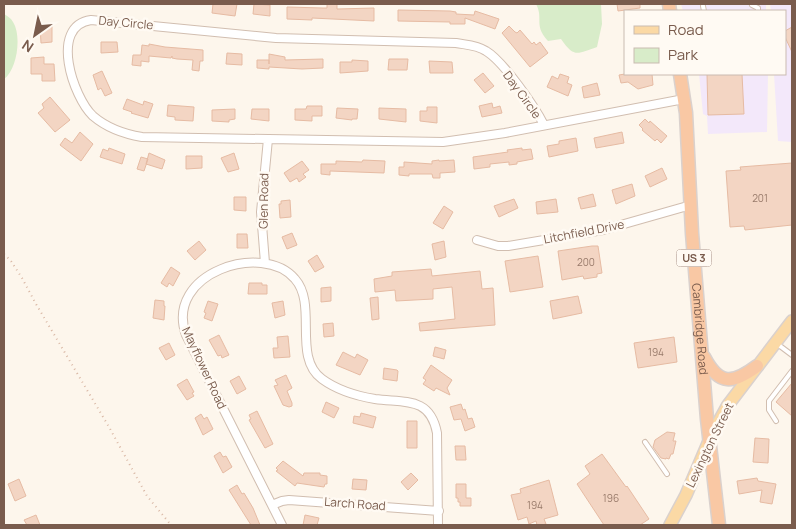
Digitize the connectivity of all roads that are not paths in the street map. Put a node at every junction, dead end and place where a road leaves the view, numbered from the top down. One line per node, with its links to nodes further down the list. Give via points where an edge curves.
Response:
1 (703, 6): 2 (lane)
2 (704, 10)
3 (680, 75): 4 (highway, Cambridge Road / US 3)
4 (684, 99): 5 (street, Day Circle); 7 (highway, Cambridge Road / US 3)
5 (544, 125): 6 (street, Day Circle, via 443,142); 6 (street, Day Circle, via 535,108 495,58 473,46 276,38 109,21 81,22 72,29 68,48 76,87 93,116 109,126 122,133 154,138)
6 (268, 139): 9 (street, Glen Road, via 262,212)
7 (691, 205): 8 (street, Litchfield Drive, via 603,230 508,246 500,247); 12 (highway, Cambridge Road / US 3)
8 (477, 240)
9 (265, 263): 20 (street, Mayflower Road, via 224,268 206,277 187,298 182,323); 21 (street, Mayflower Road, via 288,272 300,286 307,353 320,378 358,395 417,404 431,416 436,433)
10 (792, 321): 11 (main road, Lexington Street)
11 (776, 342): 13 (lane); 14 (main road, Lexington Street)
12 (702, 352): 14 (highway, via 713,372 726,379 738,378); 18 (highway, Cambridge Road / US 3)
13 (792, 355)
14 (757, 366): 18 (main road, Lexington Street, via 728,405)
15 (792, 374): 16 (lane, via 769,401)
16 (776, 420)
17 (645, 442): 19 (lane)
18 (709, 442): 24 (main road, Lexington Street); 25 (highway, Cambridge Road / US 3)
19 (667, 474)
20 (272, 505): 21 (street, Larch Road, via 289,500); 22 (street, Mayflower Road)
21 (438, 511): 23 (street, Mayflower Road)
22 (282, 525)
23 (438, 525)
24 (670, 525)
25 (719, 525)

